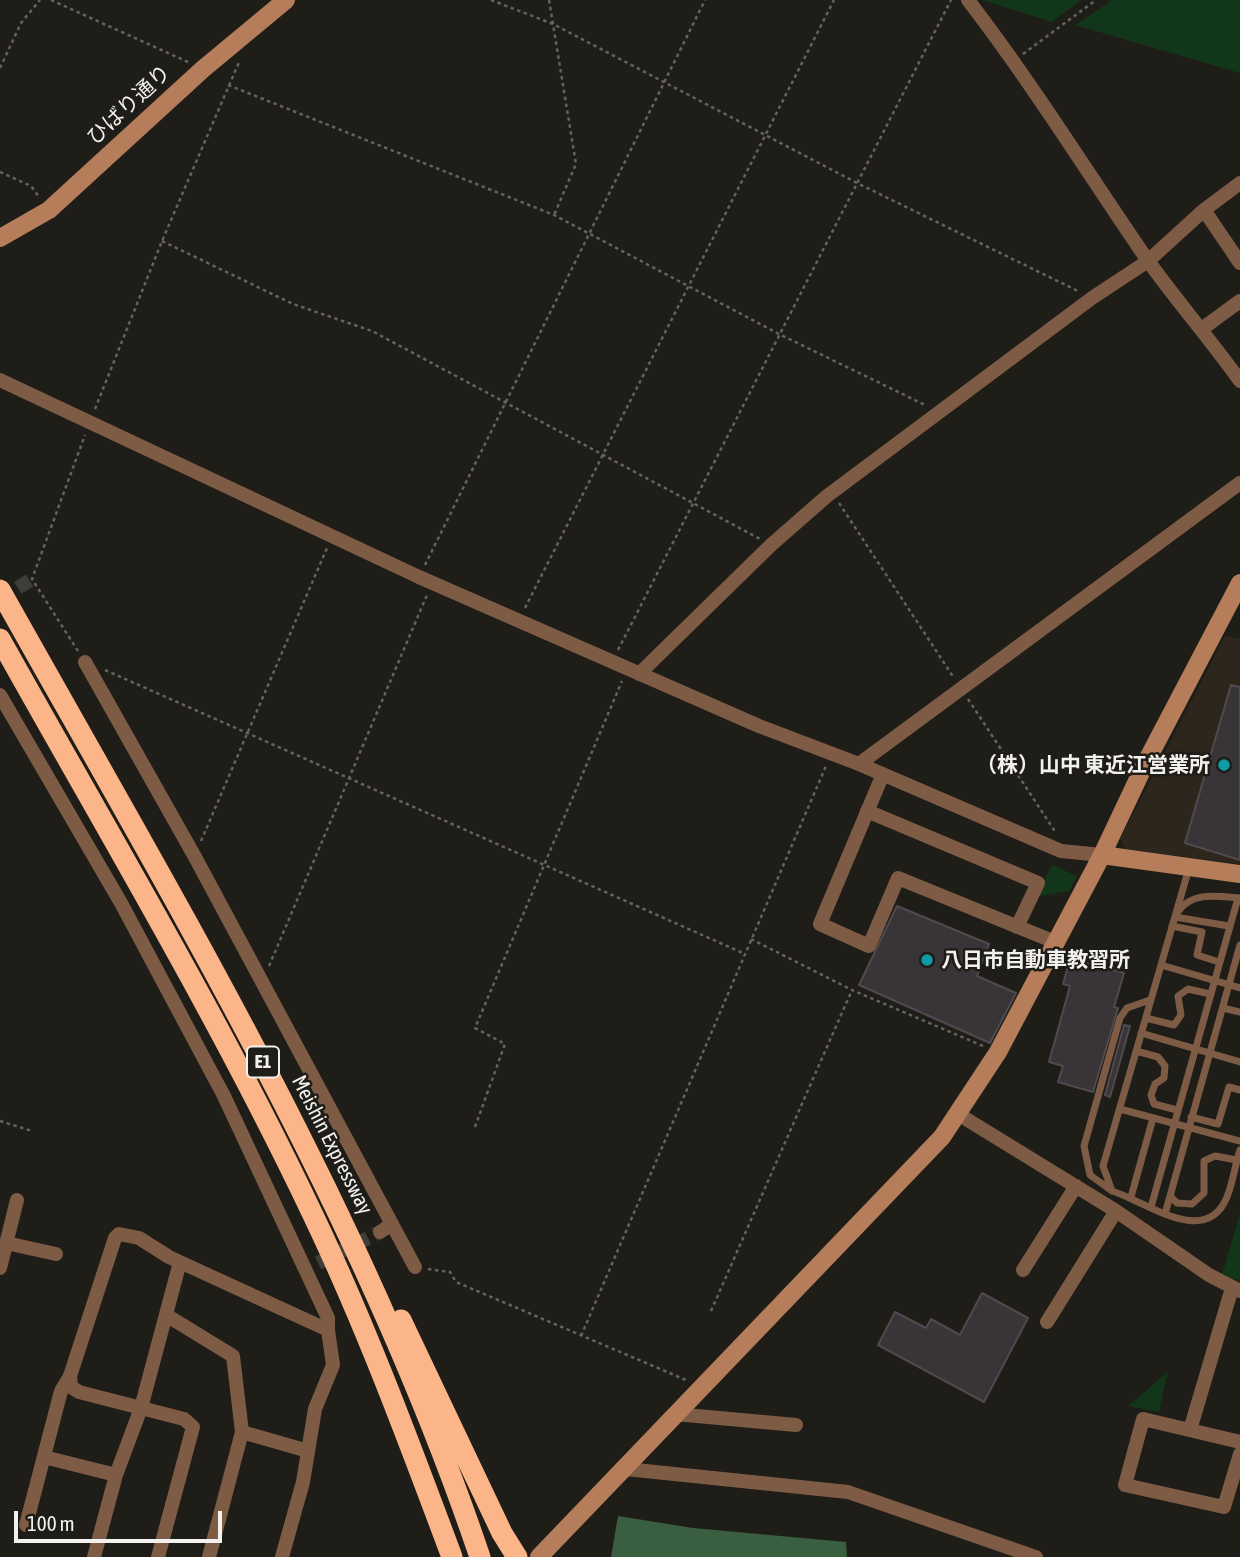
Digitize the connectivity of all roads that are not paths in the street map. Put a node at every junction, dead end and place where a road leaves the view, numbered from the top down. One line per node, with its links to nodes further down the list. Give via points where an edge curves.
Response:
1 (286, 0): 5 (street, ひばり通り, via 202,69 49,210)
2 (968, 0): 6 (street, via 1014,60)
3 (1239, 185): 4 (street)
4 (1204, 210): 6 (street); 7 (street)
5 (0, 238)
6 (1148, 261): 9 (street); 17 (street, via 832,492)
7 (1240, 263)
8 (1240, 301): 9 (street)
9 (1203, 328): 11 (street)
10 (0, 380): 17 (street)
11 (1240, 381)
12 (1240, 483): 19 (street)
13 (1239, 587): 22 (street)
14 (0, 590): 47 (highway, Meishin Expressway / E1)
15 (0, 639): 95 (highway, E1, via 190,978 313,1214 403,1425)
16 (85, 662): 70 (street, via 262,982 386,1228)
17 (633, 671): 19 (street)
18 (0, 695): 76 (street, via 121,903 312,1266)
19 (859, 764): 20 (street)
20 (883, 775): 21 (street); 22 (street, via 1061,851)
21 (867, 811): 29 (street, via 1038,883); 29 (street, via 820,924 869,946 898,878)
22 (1102, 855): 23 (street); 30 (street)
23 (1189, 867): 24 (street); 26 (lane)
24 (1240, 874)
25 (1239, 898): 26 (lane, via 1207,894 1180,909); 28 (lane)
26 (1175, 917): 27 (lane); 28 (lane)
27 (1172, 926): 32 (lane, via 1202,932 1196,955); 33 (lane)
28 (1229, 926): 32 (lane)
29 (1017, 927): 30 (street)
30 (1055, 942): 51 (street, via 998,1052)
31 (1240, 945): 35 (lane)
32 (1219, 962): 34 (lane)
33 (1161, 965): 34 (lane); 38 (lane)
34 (1214, 981): 35 (lane); 37 (lane)
35 (1229, 985): 36 (lane); 39 (lane)
36 (1240, 988)
37 (1210, 994): 41 (lane, via 1188,989 1178,996 1181,1015 1174,1025); 43 (lane)
38 (1150, 1000): 41 (lane); 60 (lane, via 1127,1008 1120,1018 1084,1146 1090,1175)
39 (1223, 1008): 40 (lane); 45 (lane)
40 (1240, 1012)
41 (1146, 1018): 42 (lane)
42 (1141, 1033): 43 (lane); 44 (lane)
43 (1195, 1049): 45 (lane); 50 (lane)
44 (1136, 1051): 49 (lane); 50 (lane, via 1158,1057 1165,1066 1164,1078 1150,1096 1154,1104)
45 (1210, 1053): 46 (lane); 52 (lane)
46 (1240, 1062)
47 (265, 1065): 96 (highway, Meishin Expressway / E1, via 369,1278 428,1416); 97 (highway, via 416,1349)
48 (1240, 1090): 52 (lane, via 1229,1087 1218,1124)
49 (1121, 1109): 53 (lane); 60 (lane, via 1103,1167)
50 (1177, 1110): 54 (lane)
51 (958, 1114): 59 (street); 79 (street, via 942,1137)
52 (1191, 1117): 55 (lane)
53 (1153, 1118): 54 (lane); 62 (lane)
54 (1173, 1123): 55 (lane); 64 (lane)
55 (1188, 1127): 56 (lane); 61 (lane)
56 (1240, 1141)
57 (1240, 1150): 58 (lane)
58 (1237, 1160): 61 (lane, via 1215,1156 1204,1161 1204,1193 1192,1204 1177,1203); 66 (lane, via 1226,1198 1216,1213 1190,1221)
59 (1076, 1186): 65 (street); 72 (street)
60 (1112, 1191): 62 (lane)
61 (1170, 1196): 66 (lane)
62 (1131, 1197): 64 (lane)
63 (17, 1200): 67 (street)
64 (1151, 1207): 66 (lane)
65 (1116, 1211): 73 (street); 75 (street)
66 (1165, 1214)
67 (6, 1243): 68 (street); 71 (street)
68 (56, 1254)
69 (180, 1262): 74 (street); 76 (street); 77 (street, via 131,1234 115,1238)
70 (415, 1267)
71 (0, 1268)
72 (1023, 1270)
73 (1236, 1290): 81 (street)
74 (166, 1315): 78 (street); 82 (street, via 233,1356)
75 (1047, 1322)
76 (328, 1330): 84 (street, via 333,1365 315,1409)
77 (70, 1376): 78 (street, via 71,1387 79,1392); 86 (street, via 61,1391)
78 (141, 1408): 88 (street); 92 (street, via 184,1419 192,1427)
79 (675, 1414): 80 (street); 87 (street)
80 (796, 1425)
81 (1190, 1430): 83 (street); 85 (street, via 1143,1419 1125,1485 1224,1507)
82 (242, 1432): 84 (street); 93 (street)
83 (1240, 1442)
84 (308, 1451): 94 (street)
85 (1240, 1454)
86 (44, 1457): 88 (street); 89 (street)
87 (626, 1469): 90 (street); 98 (street, via 848,1492)
88 (116, 1475): 91 (street)
89 (26, 1525)
90 (544, 1555)
91 (94, 1557)
92 (158, 1557)
93 (209, 1557)
94 (282, 1557)
95 (452, 1557)
96 (480, 1557)
97 (517, 1557)
98 (1036, 1557)

